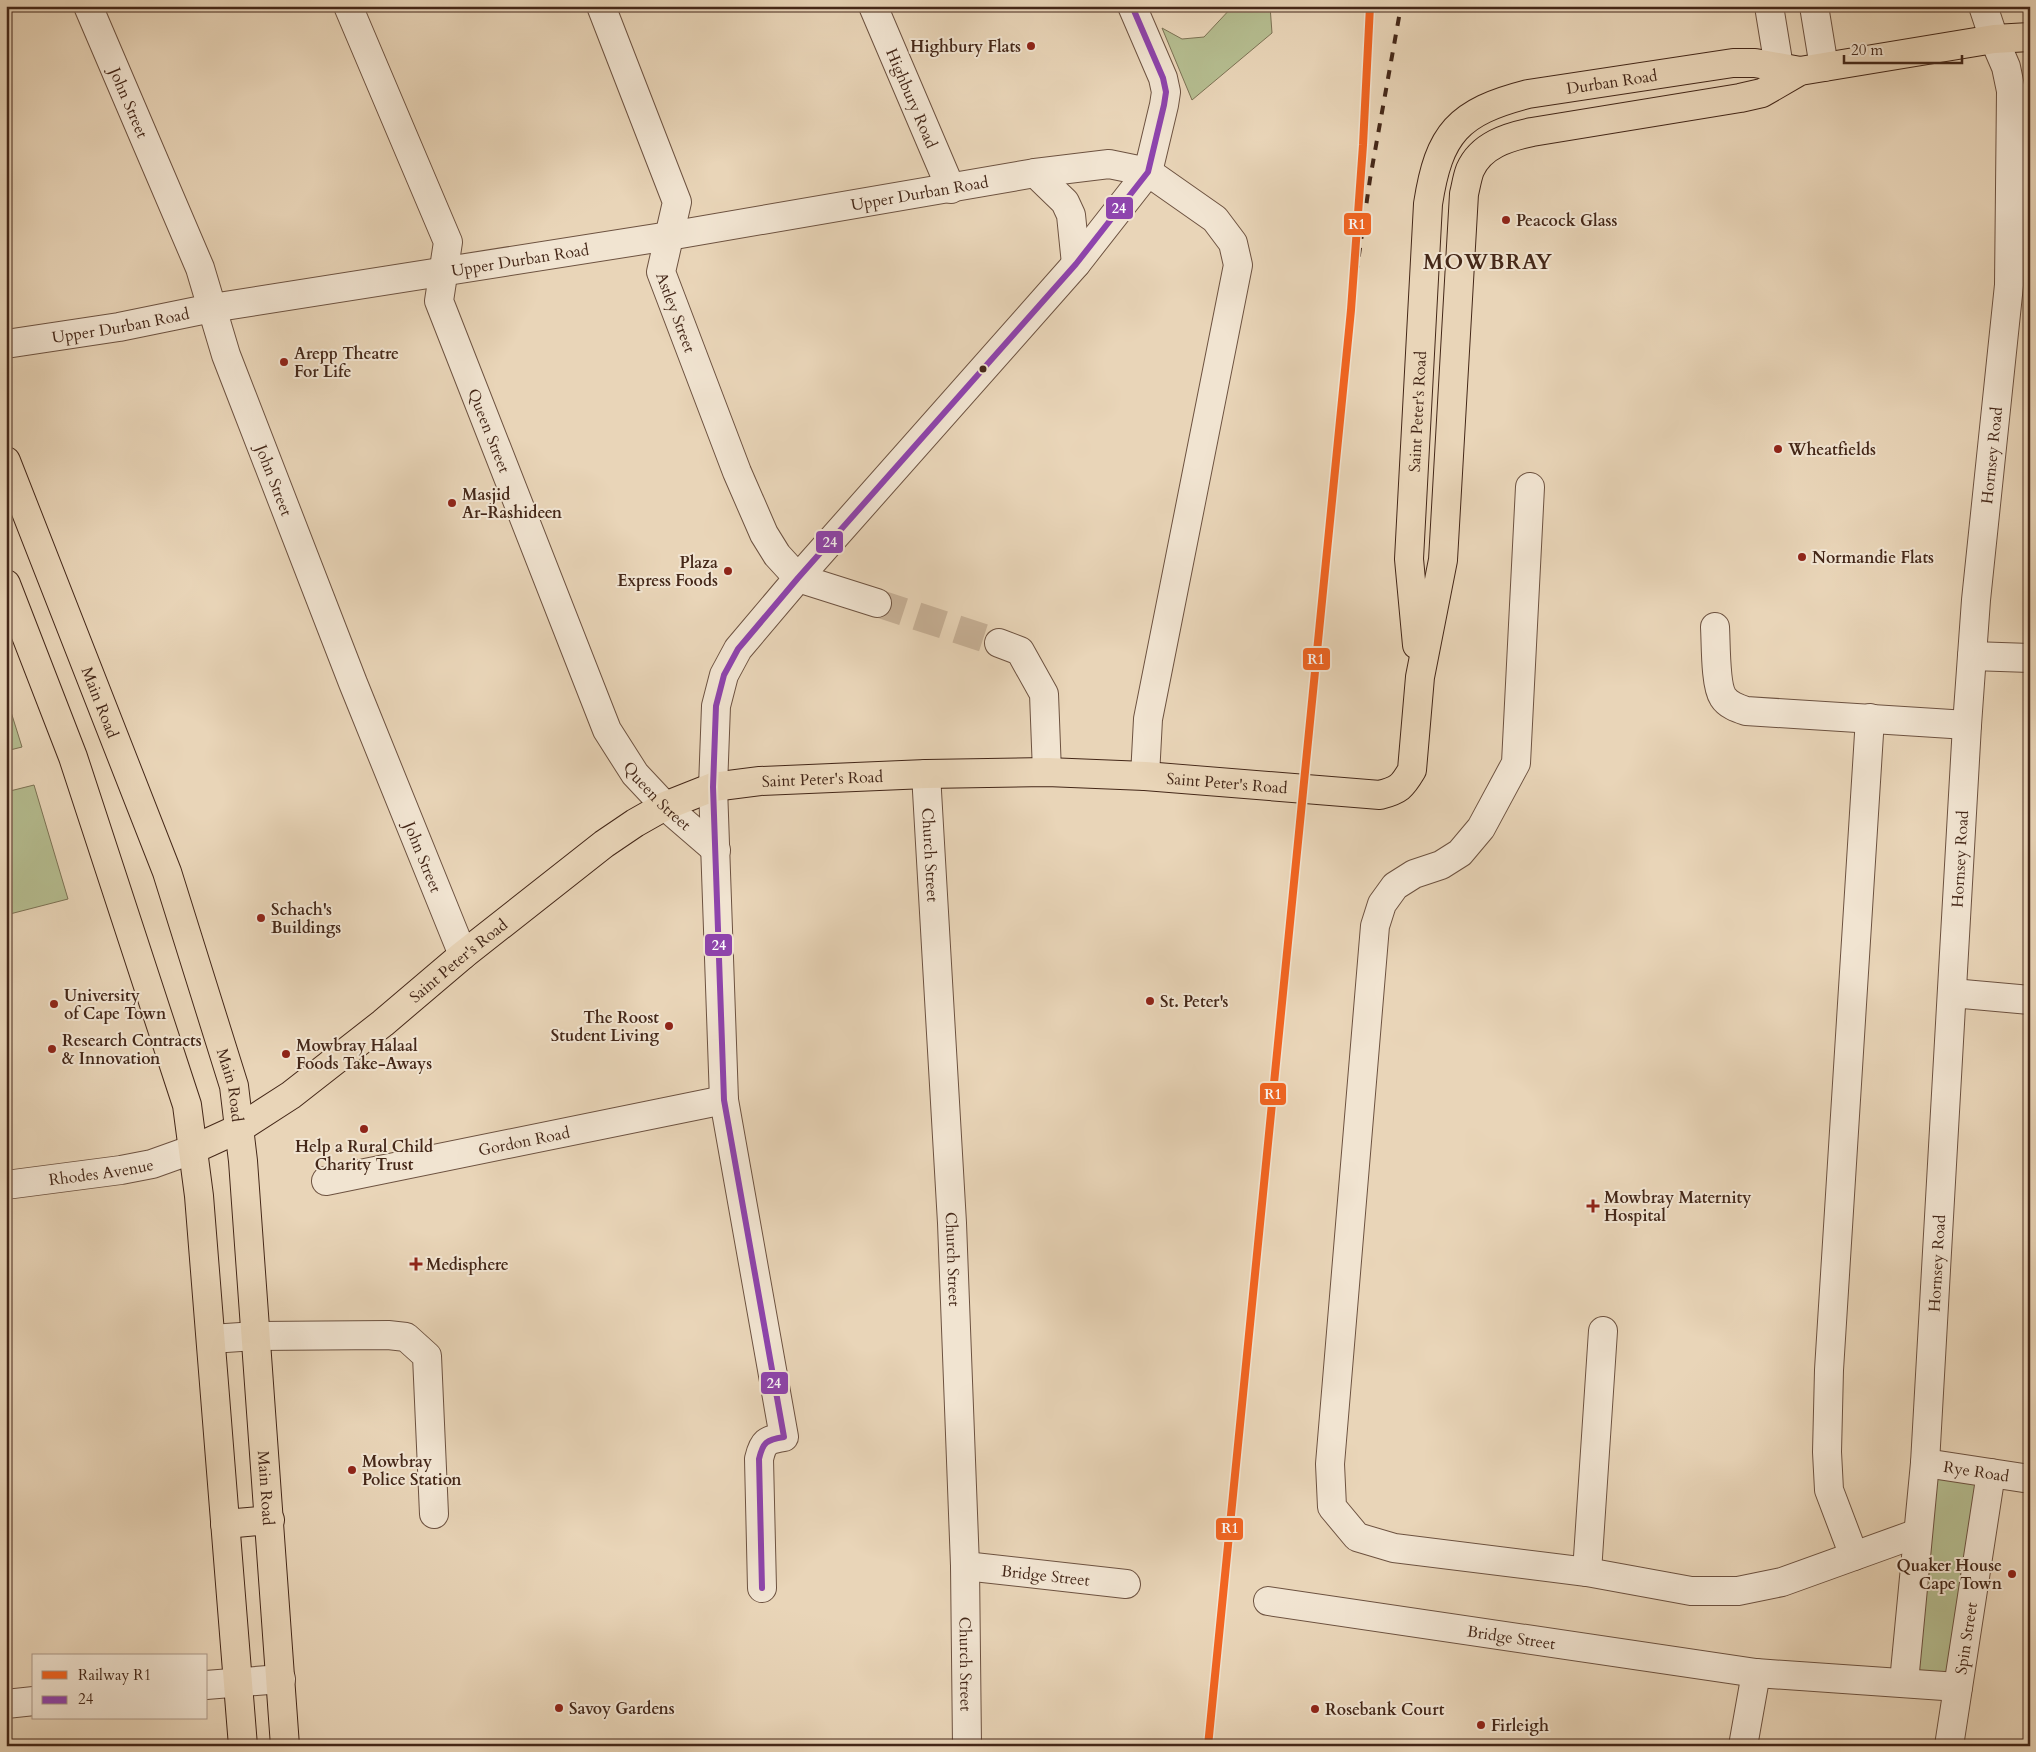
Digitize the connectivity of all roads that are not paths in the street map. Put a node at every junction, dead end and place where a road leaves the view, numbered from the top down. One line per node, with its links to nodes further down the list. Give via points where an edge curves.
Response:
1 (88, 6): 22 (street, John Street, via 200,268)
2 (348, 6): 21 (street, Queen Street, via 448,242)
3 (601, 6): 19 (street, Astley Street, via 677,202)
4 (873, 6): 18 (street, Highbury Road)
5 (1132, 6): 16 (street, via 1166,92)
6 (1769, 6): 11 (street)
7 (1814, 6): 11 (street)
8 (1983, 6): 10 (street, Hornsey Road)
9 (2030, 37): 10 (main road, Durban Road)
10 (1994, 39): 11 (main road, Durban Road); 31 (street, Hornsey Road, via 2011,91 2009,285)
11 (1801, 68): 12 (main road, Durban Road, via 1733,63 1528,94); 13 (main road, Durban Road, via 1762,93)
12 (1500, 102): 13 (main road); 14 (main road, Durban Road, via 1476,112 1457,128)
13 (1512, 136): 15 (main road, Durban Road, via 1494,143)
14 (1443, 148): 33 (main road, Saint Peter's Road, via 1433,173 1428,204 1409,559)
15 (1470, 170): 33 (main road, Saint Peter's Road, via 1464,194 1443,560)
16 (1148, 172): 17 (street, Upper Durban Road, via 1109,164); 20 (street); 38 (street, via 1215,219 1233,243 1238,265 1148,719)
17 (1035, 174): 18 (street, Upper Durban Road); 20 (street, via 1065,202 1071,215)
18 (951, 189): 19 (street, Upper Durban Road)
19 (669, 236): 21 (street, Upper Durban Road); 26 (street, Astley Street, via 661,272 764,534 777,555)
20 (1076, 264): 26 (street)
21 (443, 270): 22 (street, Upper Durban Road); 40 (street, Queen Street, via 438,301 607,730 629,766)
22 (212, 308): 23 (street, Upper Durban Road, via 119,327); 42 (street, John Street, via 233,373)
23 (6, 344)
24 (6, 461): 46 (main road, Main Road, via 167,872 234,1086)
25 (1530, 487): 62 (street, via 1516,763 1481,828 1460,854 1395,886 1382,904 1376,926 1330,1464 1331,1498 1332,1506 1357,1537 1394,1548)
26 (798, 578): 28 (street); 39 (street, via 738,649 724,676 716,706)
27 (6, 584): 47 (main road, via 73,757 186,1105)
28 (877, 604)
29 (1715, 627): 34 (street, via 1718,683 1722,696 1733,706 1746,711)
30 (999, 643): 36 (street, via 1020,651 1044,694)
31 (1972, 656): 32 (street); 35 (street, Hornsey Road)
32 (2030, 658)
33 (1420, 677): 38 (main road, Saint Peter's Road, via 1412,770 1397,791 1353,793)
34 (1870, 718): 35 (street); 60 (street, via 1826,1452 1829,1490)
35 (1967, 724): 43 (street, Hornsey Road)
36 (1047, 772): 37 (main road, Saint Peter's Road); 38 (main road, Saint Peter's Road)
37 (926, 774): 39 (main road, Saint Peter's Road); 61 (street, Church Street, via 952,1222)
38 (1145, 776)
39 (713, 787): 40 (main road, Saint Peter's Road); 41 (street)
40 (665, 806): 41 (street, Queen Street); 42 (main road, Saint Peter's Road, via 604,844)
41 (716, 850): 45 (street)
42 (462, 955): 46 (main road, Saint Peter's Road, via 383,1023 291,1095)
43 (1952, 993): 44 (street); 53 (street, Hornsey Road)
44 (2030, 1000)
45 (724, 1100): 48 (street, Gordon Road); 64 (street, via 784,1436 770,1439 761,1447 759,1460)
46 (240, 1128): 47 (main road, Saint Peter's Road); 51 (main road, Main Road)
47 (194, 1149): 49 (street, Rhodes Avenue, via 152,1164); 52 (main road)
48 (326, 1181)
49 (6, 1185)
50 (1603, 1331): 62 (street)
51 (256, 1336): 52 (street); 56 (street, via 406,1337 427,1356); 57 (main road, Main Road)
52 (210, 1339): 58 (main road)
53 (1925, 1463): 54 (street, Rye Road); 59 (street, Hornsey Road)
54 (1991, 1472): 55 (street, Rye Road); 71 (street, Spin Street)
55 (2030, 1479)
56 (434, 1514)
57 (270, 1520): 58 (main road); 67 (main road, Main Road)
58 (225, 1524): 68 (main road)
59 (1918, 1533): 60 (street); 69 (street, Hornsey Road)
60 (1854, 1556): 62 (street, via 1782,1582 1738,1591 1691,1591)
61 (965, 1566): 63 (street, Bridge Street); 76 (street, Church Street)
62 (1587, 1572)
63 (1126, 1584)
64 (762, 1588)
65 (1268, 1601): 66 (street, Bridge Street)
66 (1756, 1673): 69 (street, Bridge Street); 77 (street)
67 (282, 1679): 68 (street); 75 (main road, Main Road)
68 (238, 1682): 70 (street); 74 (main road)
69 (1904, 1682): 71 (street, Bridge Street)
70 (208, 1685)
71 (1958, 1686): 78 (street, Spin Street)
72 (32, 1701): 73 (street)
73 (6, 1704)
74 (243, 1746)
75 (285, 1746)
76 (968, 1746)
77 (1743, 1746)
78 (1949, 1746)

